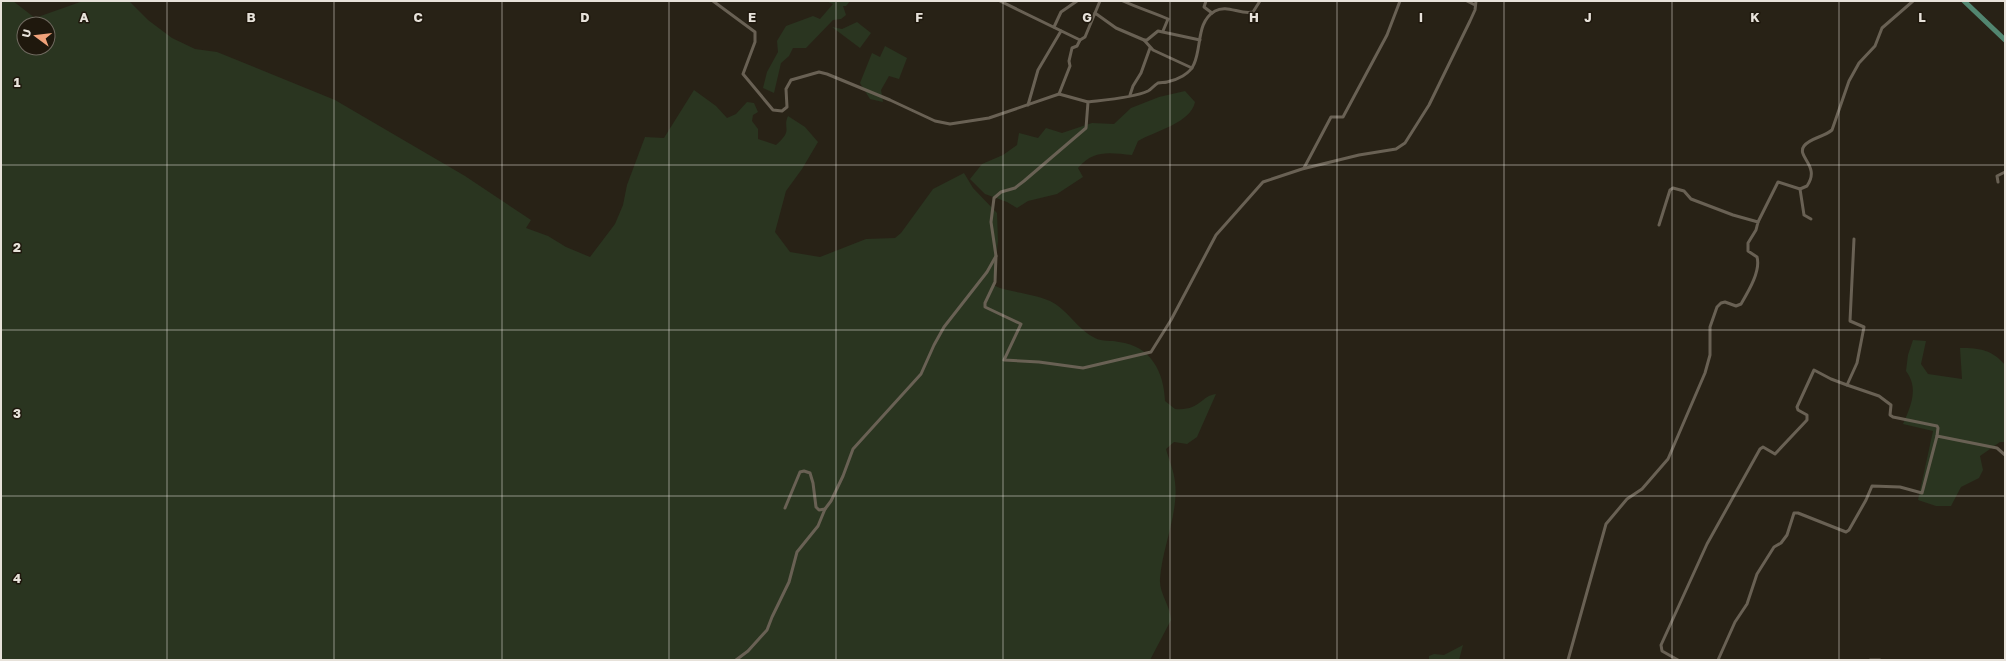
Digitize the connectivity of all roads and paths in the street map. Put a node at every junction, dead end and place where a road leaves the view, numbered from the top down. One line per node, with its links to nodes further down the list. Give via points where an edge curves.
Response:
1 (713, 1): 28 (street, via 755,32 755,42 743,74 773,110 782,111 787,107 786,89 791,80 819,72 947,124 989,118)
2 (1000, 1): 16 (street)
3 (1077, 1): 16 (street, via 1061,12)
4 (1100, 1): 14 (street)
5 (1124, 1): 18 (street, via 1168,19)
6 (1206, 1): 15 (street, via 1204,7)
7 (1260, 1): 15 (street, via 1253,12 1246,14 1230,9)
8 (1400, 1): 29 (street, via 1386,35 1343,117 1331,117)
9 (1467, 1): 13 (street)
10 (1476, 1): 13 (street)
11 (1912, 1): 32 (street, via 1882,28 1875,46 1859,63 1849,81 1832,130 1803,148 1803,155 1812,174 1807,186)
12 (1964, 1): 22 (main road)
13 (1476, 5): 29 (street, via 1429,105 1405,143 1396,149)
14 (1095, 13): 19 (street, via 1085,36); 20 (street, via 1116,28)
15 (1212, 13): 21 (street, via 1204,25)
16 (1054, 28): 17 (street)
17 (1061, 31): 19 (street); 28 (street, via 1038,70)
18 (1163, 32): 20 (street, via 1157,31); 21 (street)
19 (1080, 40): 25 (street, via 1072,49 1070,66)
20 (1144, 40): 23 (street)
21 (1200, 40): 24 (street)
22 (2005, 40)
23 (1150, 48): 24 (street); 26 (street)
24 (1192, 68): 26 (street, via 1175,80 1158,83 1148,91)
25 (1059, 94): 27 (street); 28 (street)
26 (1130, 95): 27 (street)
27 (1088, 102): 37 (street, via 1086,128 1015,188 1001,192 994,198 991,222)
28 (1028, 105)
29 (1304, 168): 37 (street, via 1263,182 1216,235 1171,320 1149,353 1083,368 1004,360 1021,324 985,307 994,282)
30 (2005, 172): 31 (street, via 1997,176)
31 (1998, 182)
32 (1800, 189): 33 (street, via 1804,215); 34 (street, via 1778,182)
33 (1811, 219)
34 (1758, 222): 35 (street, via 1698,202 1684,191 1671,188); 44 (street, via 1747,246 1748,251 1758,258 1753,280 1738,306 1725,302 1718,307 1710,327 1708,362 1668,459 1642,489 1627,499 1606,524)
35 (1659, 225)
36 (1854, 239): 38 (street, via 1850,321 1864,327 1857,363)
37 (996, 256): 42 (street, via 987,272 944,327 921,374 853,449 831,501)
38 (1847, 385): 39 (street, via 1881,396 1891,406 1890,415 1893,417 1937,426); 45 (street, via 1815,369 1797,407 1807,415 1806,420 1775,454 1763,447 1760,449 1707,544 1661,645 1662,651)
39 (1937, 436): 40 (street, via 1997,448); 46 (street, via 1922,493 1900,487 1872,486 1846,532 1794,513 1787,535 1774,547 1757,574 1747,604)
40 (2005, 455)
41 (785, 508): 42 (street, via 800,472 804,471 810,473 812,478 816,507 819,510)
42 (824, 509): 43 (street, via 816,529 797,552 787,586 767,630)
43 (736, 660)
44 (1568, 660)
45 (1678, 660)
46 (1718, 660)
47 (1870, 660): 48 (street)
48 (1880, 660)

